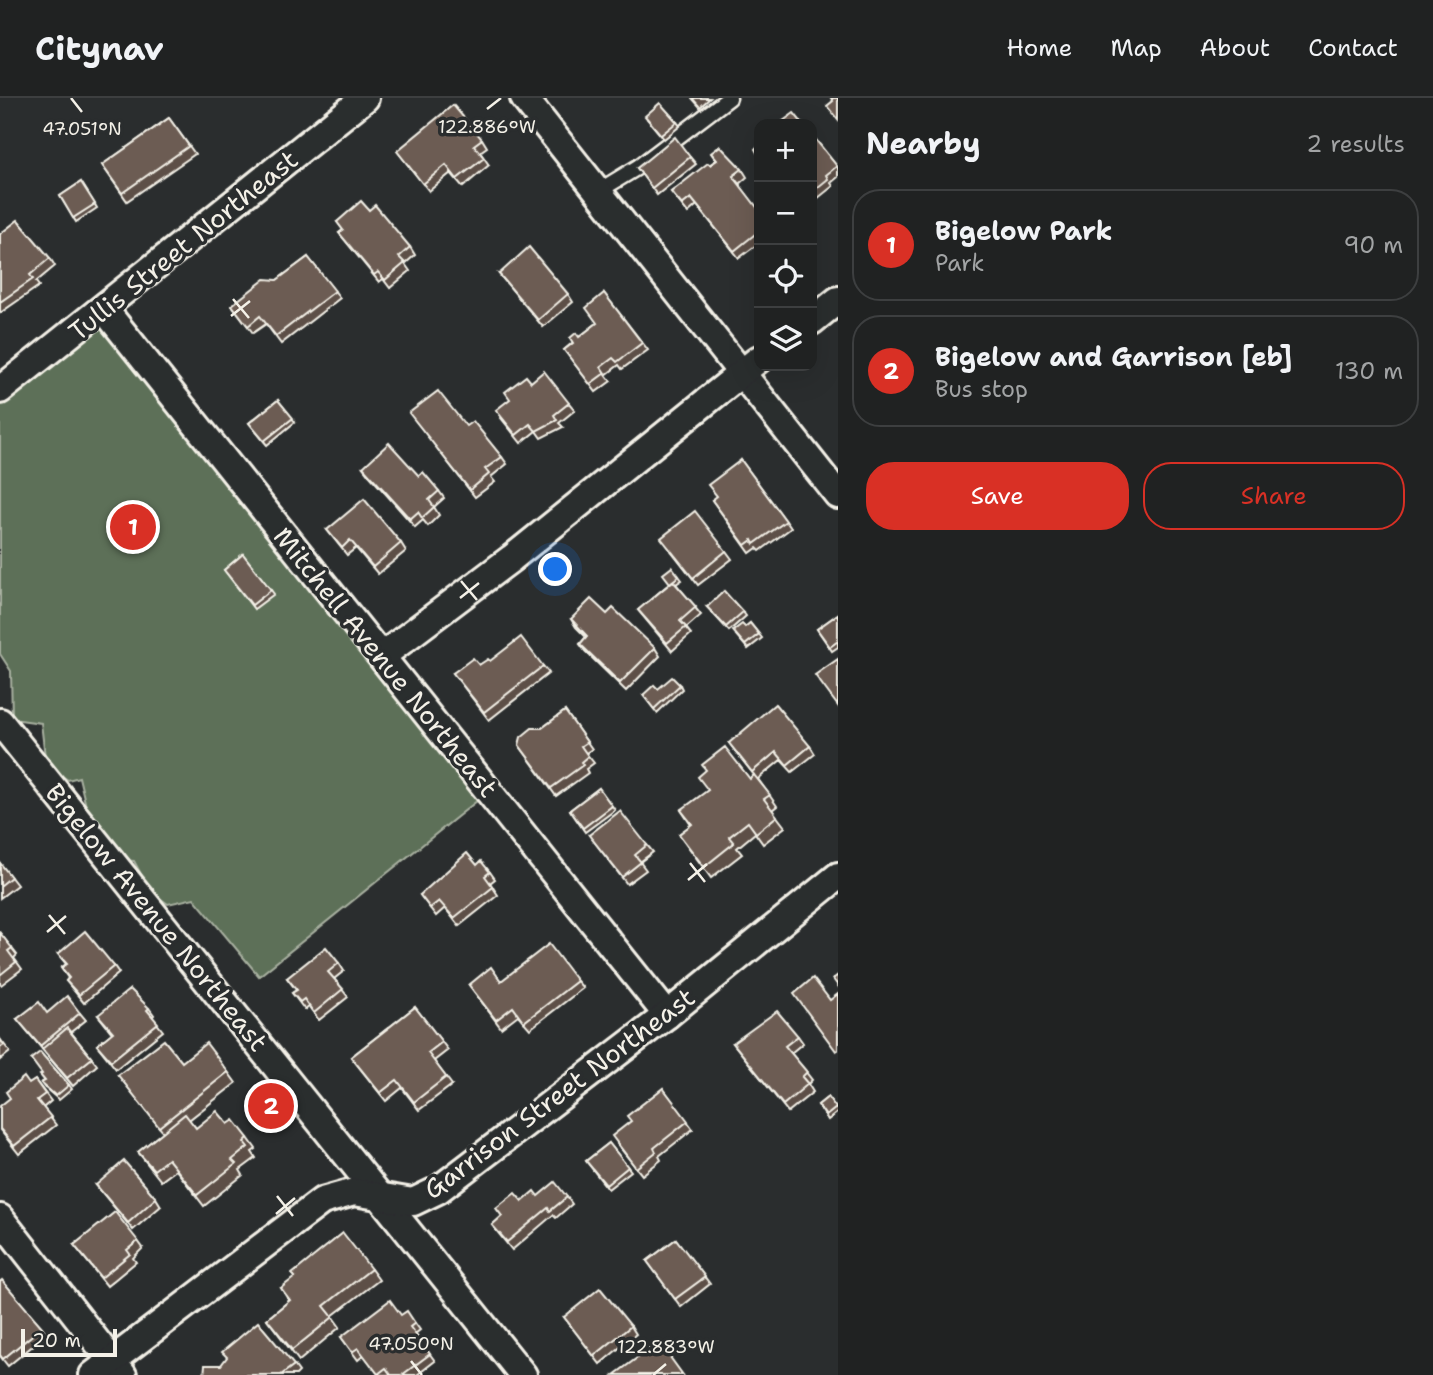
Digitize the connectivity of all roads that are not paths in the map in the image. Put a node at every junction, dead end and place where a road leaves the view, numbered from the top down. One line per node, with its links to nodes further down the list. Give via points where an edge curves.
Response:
1 (365, 98): 6 (street, Tullis Street Northeast)
2 (524, 98): 4 (street)
3 (729, 98): 4 (lane, via 638,167)
4 (597, 191): 8 (street)
5 (838, 300): 7 (street)
6 (104, 309): 9 (street, Tullis Street Northeast); 11 (street, Mitchell Avenue Northeast)
7 (817, 317)
8 (750, 366): 10 (street); 11 (street)
9 (0, 390)
10 (838, 495)
11 (382, 656): 14 (street, Mitchell Avenue Northeast)
12 (0, 722): 15 (street, Bigelow Avenue Northeast)
13 (838, 876): 14 (street, Garrison Street Northeast)
14 (667, 1015): 15 (street, Garrison Street Northeast, via 438,1190 413,1202)
15 (384, 1199): 17 (street, Garrison Street Northeast, via 355,1192 322,1201); 18 (street, Bigelow Avenue Northeast)
16 (0, 1218): 17 (street)
17 (110, 1370)
18 (523, 1375)

